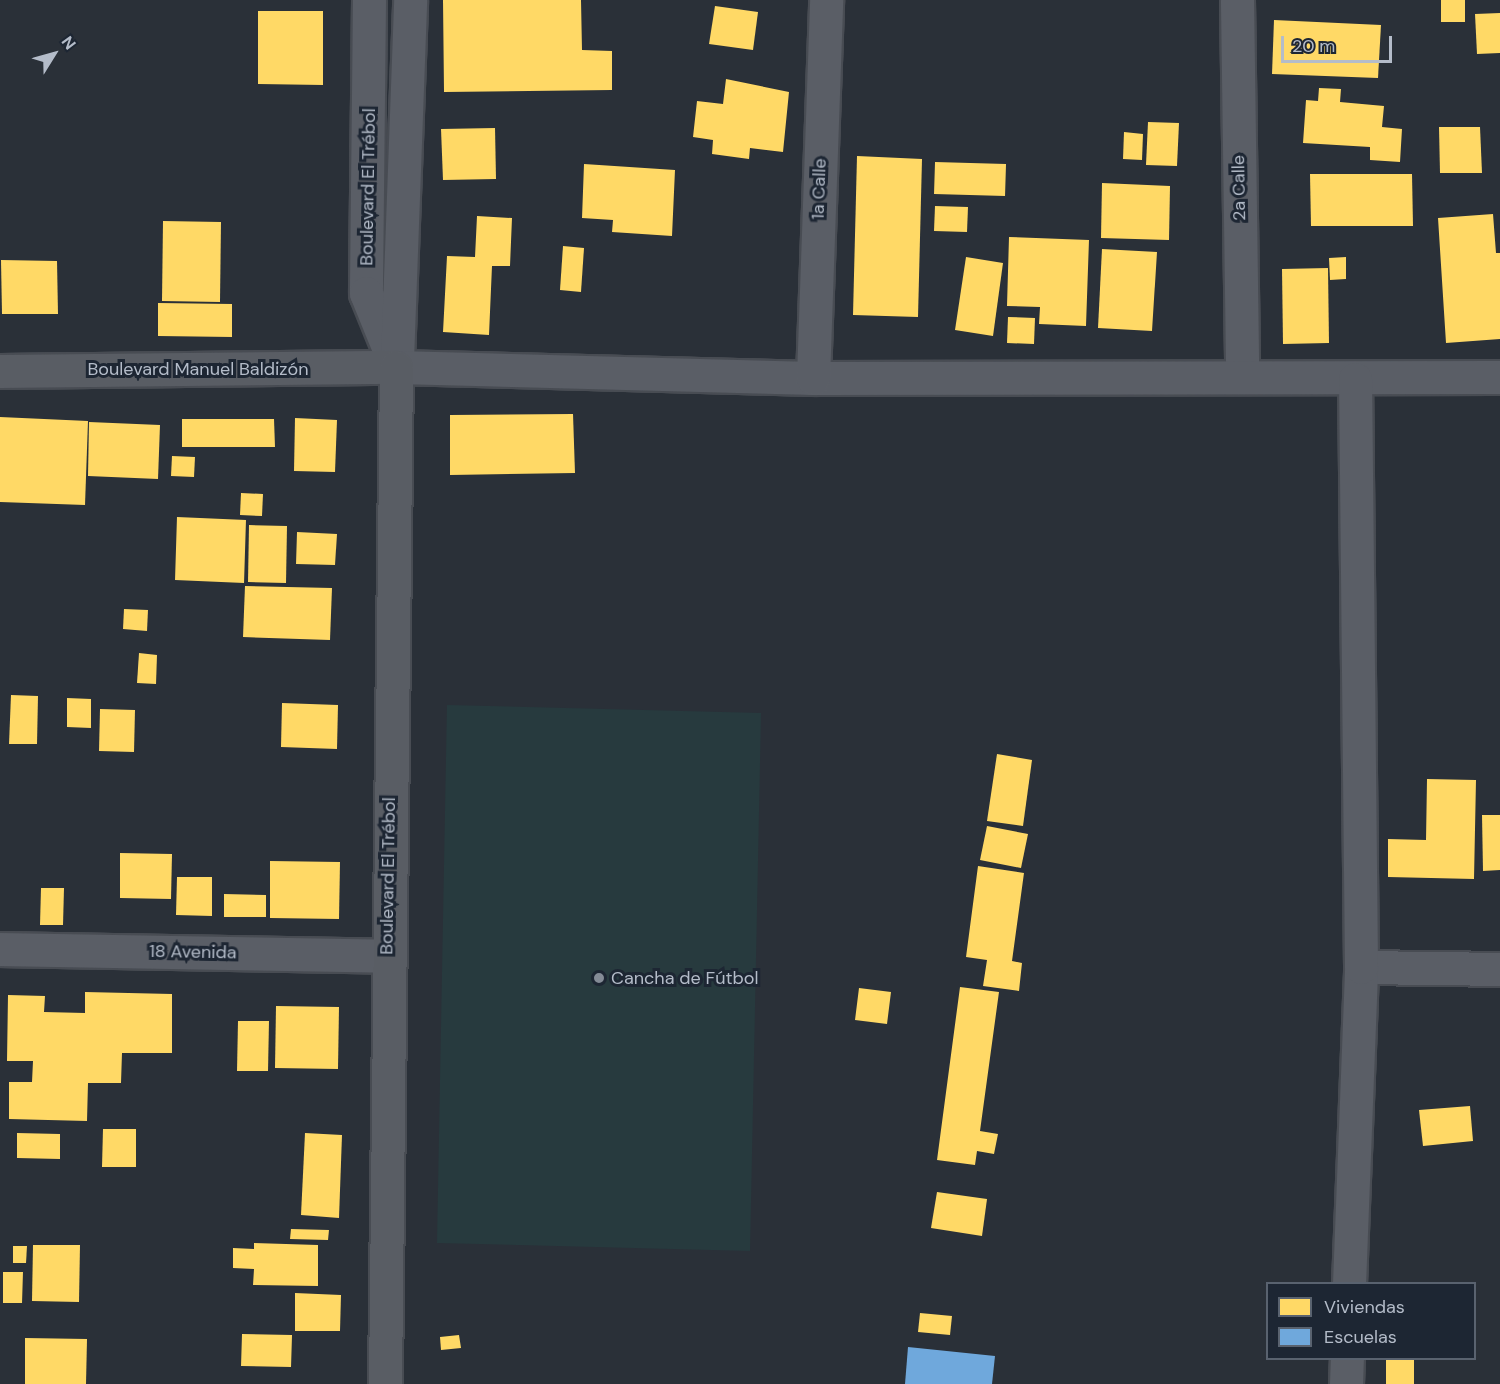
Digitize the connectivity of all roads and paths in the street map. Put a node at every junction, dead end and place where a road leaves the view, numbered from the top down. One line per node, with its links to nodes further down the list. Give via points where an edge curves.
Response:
1 (369, 0): 5 (street, Boulevard El Trébol, via 366,293)
2 (410, 0): 5 (street, Boulevard El Trébol)
3 (826, 0): 9 (street, 1a Calle)
4 (1237, 0): 8 (street, 2a Calle)
5 (396, 368): 6 (main road, Boulevard Manuel Baldizón); 9 (street); 12 (main road, Boulevard El Trébol)
6 (0, 370)
7 (1500, 376): 10 (street)
8 (1242, 377): 9 (street); 10 (street)
9 (813, 378)
10 (1355, 380): 13 (street)
11 (0, 949): 12 (street, 18 Avenida)
12 (386, 956): 17 (main road, Boulevard El Trébol)
13 (1361, 967): 14 (street); 15 (street)
14 (1500, 969)
15 (1349, 1282)
16 (1347, 1360): 18 (street)
17 (385, 1384)
18 (1346, 1384)

